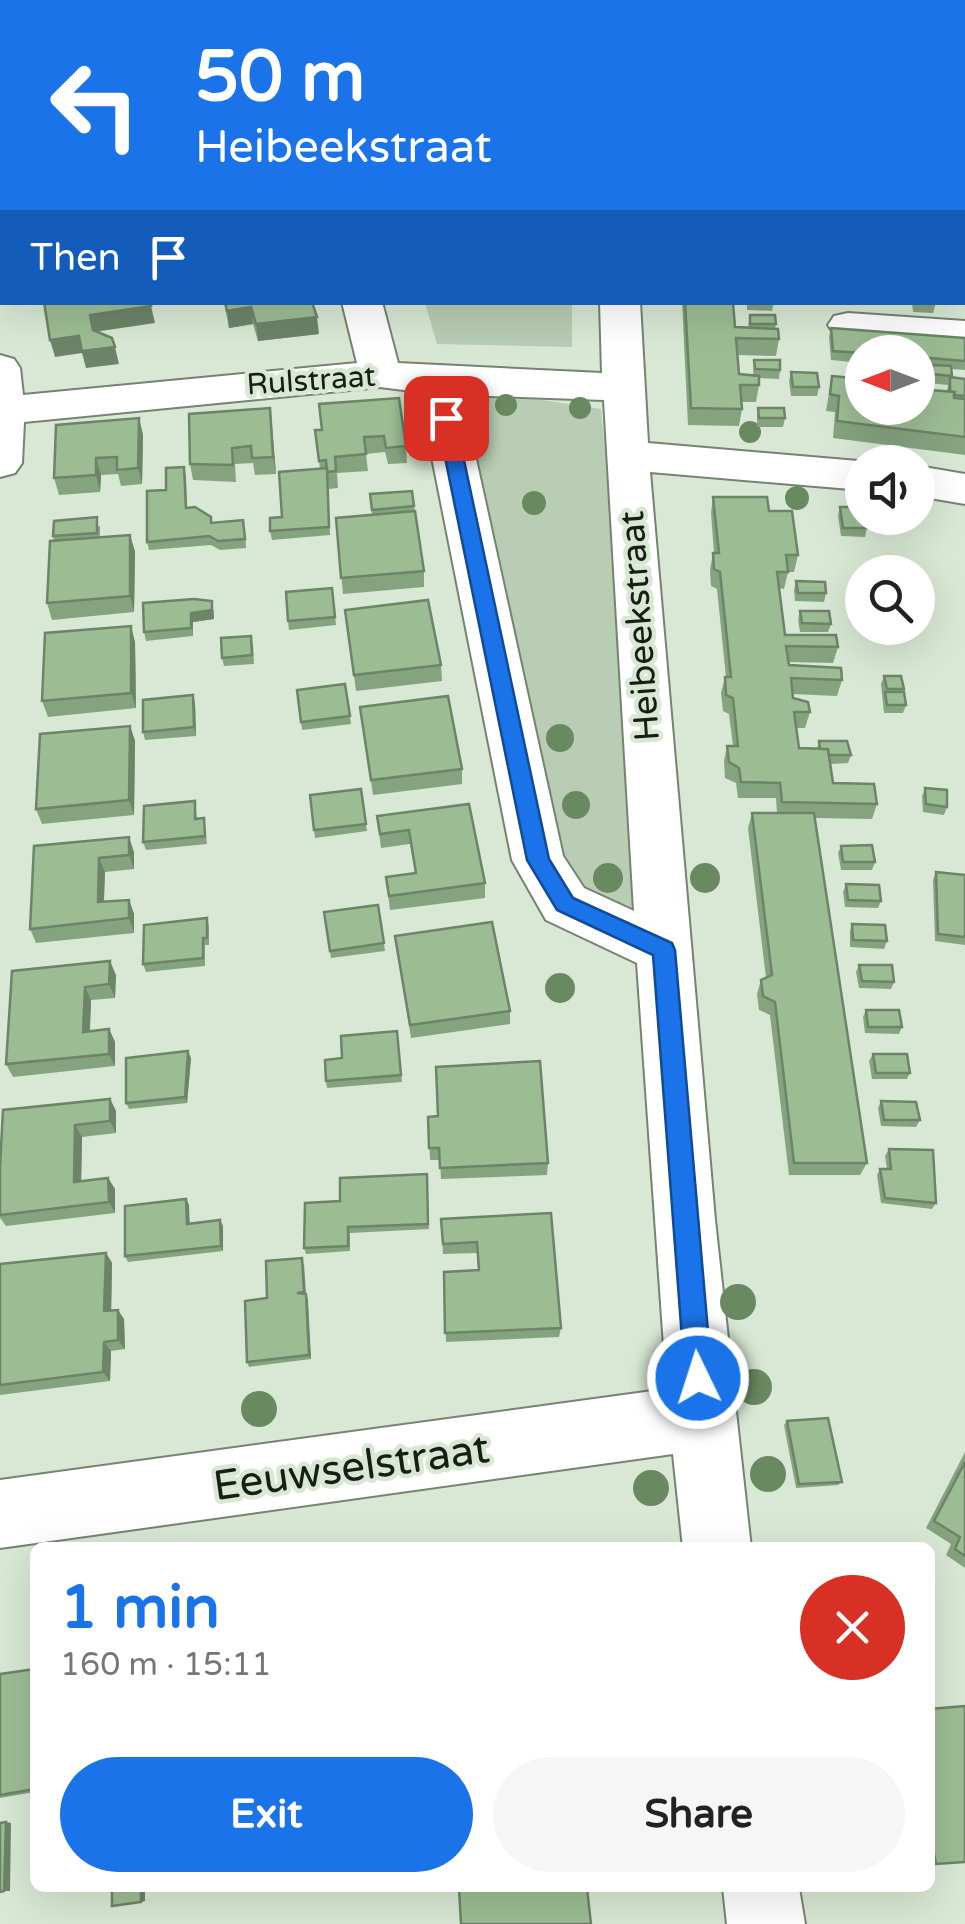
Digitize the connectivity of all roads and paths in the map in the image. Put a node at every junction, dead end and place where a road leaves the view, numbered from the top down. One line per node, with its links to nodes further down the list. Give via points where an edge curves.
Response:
1 (363, 305): 6 (street)
2 (620, 305): 8 (street, Heibeekstraat)
3 (848, 325): 4 (street)
4 (965, 333)
5 (0, 368): 9 (street)
6 (380, 374): 7 (street, Rulstraat); 9 (street, Rulstraat)
7 (438, 381): 8 (street, Rulstraat); 15 (street, via 538,860 565,904)
8 (623, 387): 10 (street, Heibeekstraat)
9 (2, 411): 11 (street)
10 (626, 456): 12 (street); 15 (street, Heibeekstraat)
11 (0, 463)
12 (845, 474)
13 (935, 484): 14 (street)
14 (965, 488)
15 (664, 950): 16 (street, Heibeekstraat)
16 (702, 1417): 17 (street, Eeuwselstraat); 18 (street, Heibeekstraat)
17 (0, 1514)
18 (716, 1542)
19 (762, 1892): 20 (street)
20 (766, 1924)

